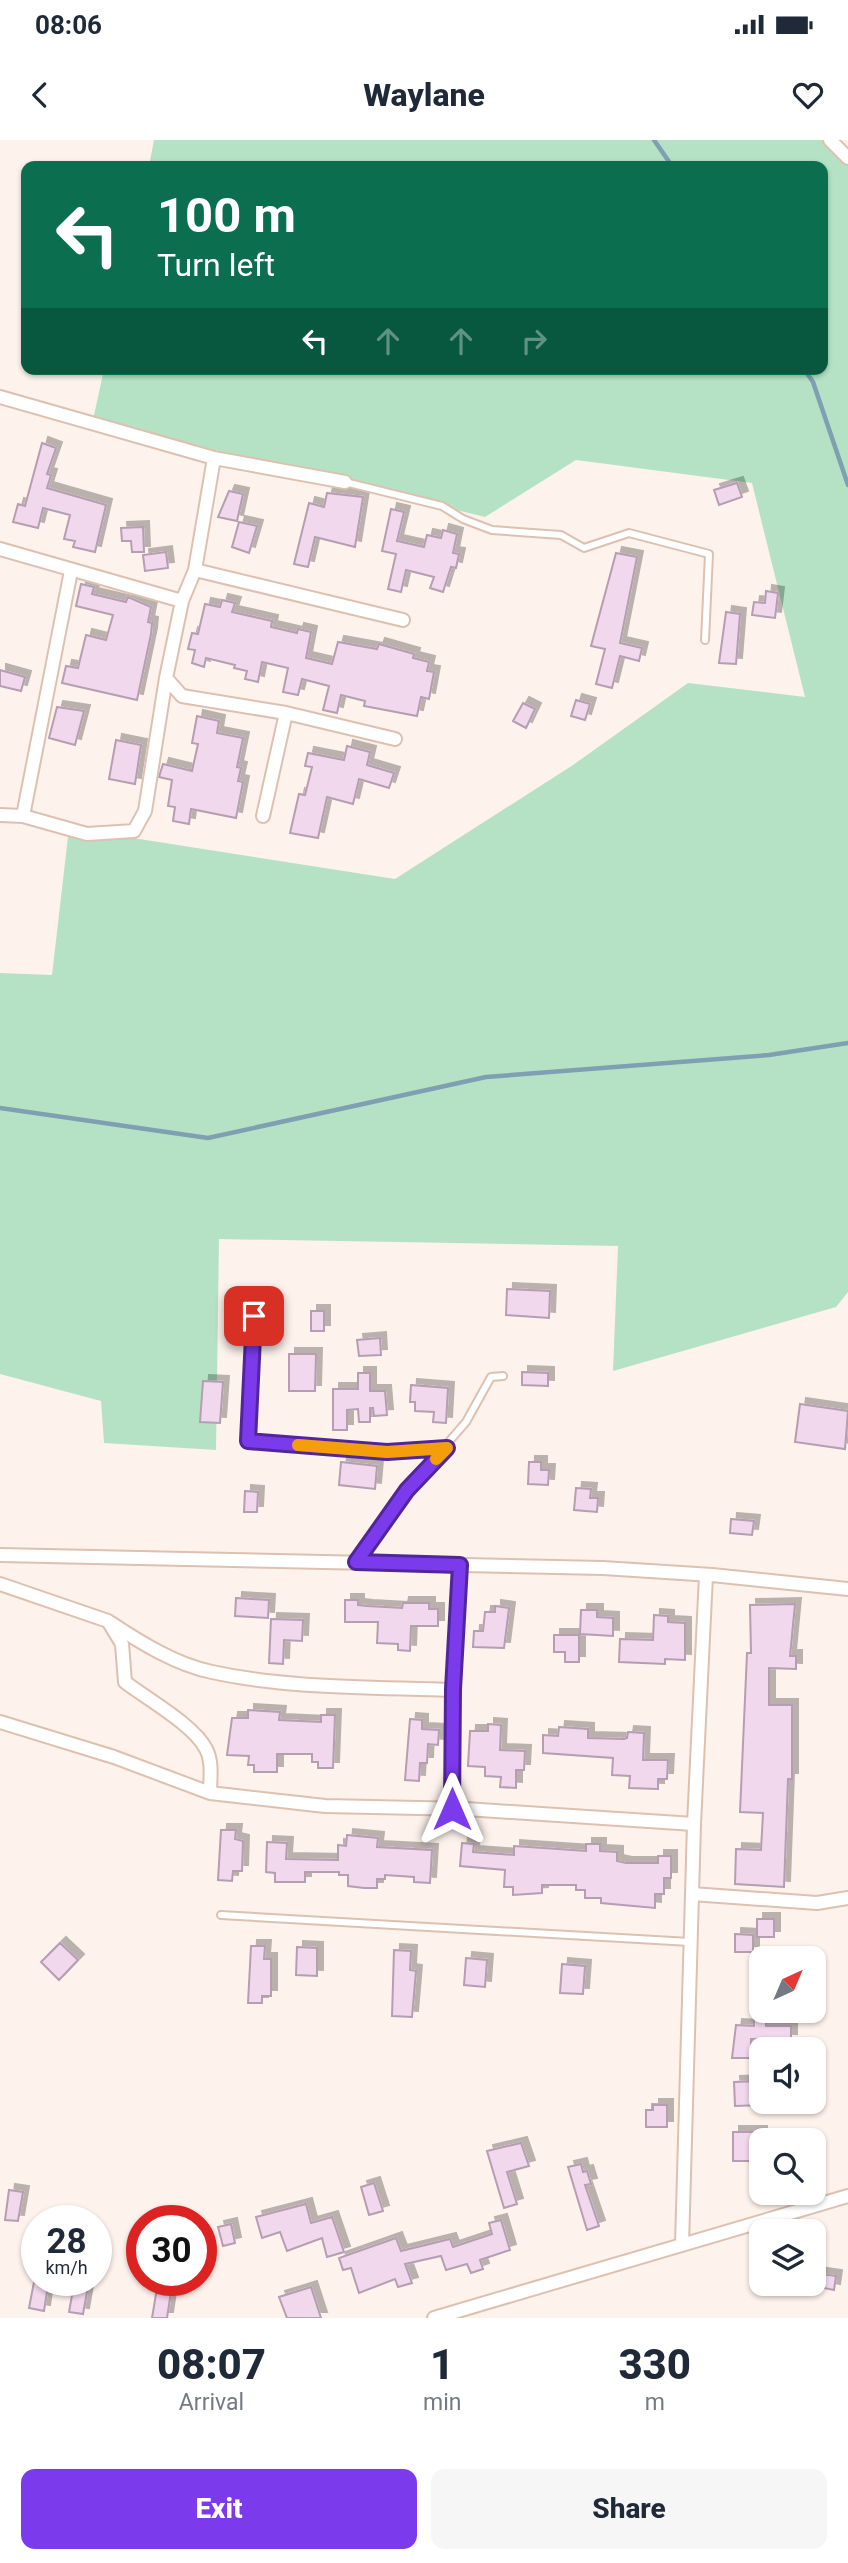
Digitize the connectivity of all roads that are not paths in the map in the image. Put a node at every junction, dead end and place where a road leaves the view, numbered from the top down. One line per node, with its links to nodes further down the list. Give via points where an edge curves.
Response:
1 (830, 140): 2 (street)
2 (848, 158)
3 (0, 397): 4 (street)
4 (214, 458): 5 (street); 7 (street)
5 (345, 482): 11 (lane, via 442,506 492,530 561,535 584,548 629,533 709,554)
6 (0, 550): 8 (street)
7 (195, 570): 9 (street); 10 (street)
8 (71, 571): 9 (street); 16 (street)
9 (182, 601): 12 (street)
10 (402, 620)
11 (705, 640)
12 (166, 678): 13 (street, via 183,696); 16 (street, via 145,811 134,831 87,834)
13 (286, 713): 14 (street); 17 (street)
14 (395, 739)
15 (0, 815): 16 (street)
16 (23, 816)
17 (263, 816)
18 (254, 1316): 20 (lane, via 248,1441 387,1452)
19 (503, 1376): 20 (lane, via 491,1377)
20 (447, 1448): 22 (lane, via 407,1490)
21 (0, 1555): 22 (street)
22 (356, 1562): 23 (street)
23 (460, 1565): 24 (street); 28 (street)
24 (706, 1574): 26 (street); 32 (street)
25 (0, 1584): 27 (street)
26 (848, 1589)
27 (108, 1621): 28 (street, via 144,1645 211,1672 328,1686); 30 (street, via 122,1644 125,1682 195,1735 207,1750)
28 (453, 1689): 31 (street)
29 (0, 1722): 30 (street, via 114,1757)
30 (209, 1793): 31 (street, via 325,1806)
31 (452, 1809): 32 (street)
32 (694, 1824): 33 (street)
33 (692, 1894): 34 (street, via 817,1903); 36 (street)
34 (848, 1898)
35 (221, 1915): 36 (lane)
36 (690, 1942): 38 (street)
37 (848, 2196): 38 (street)
38 (682, 2245): 39 (street)
39 (434, 2318)

